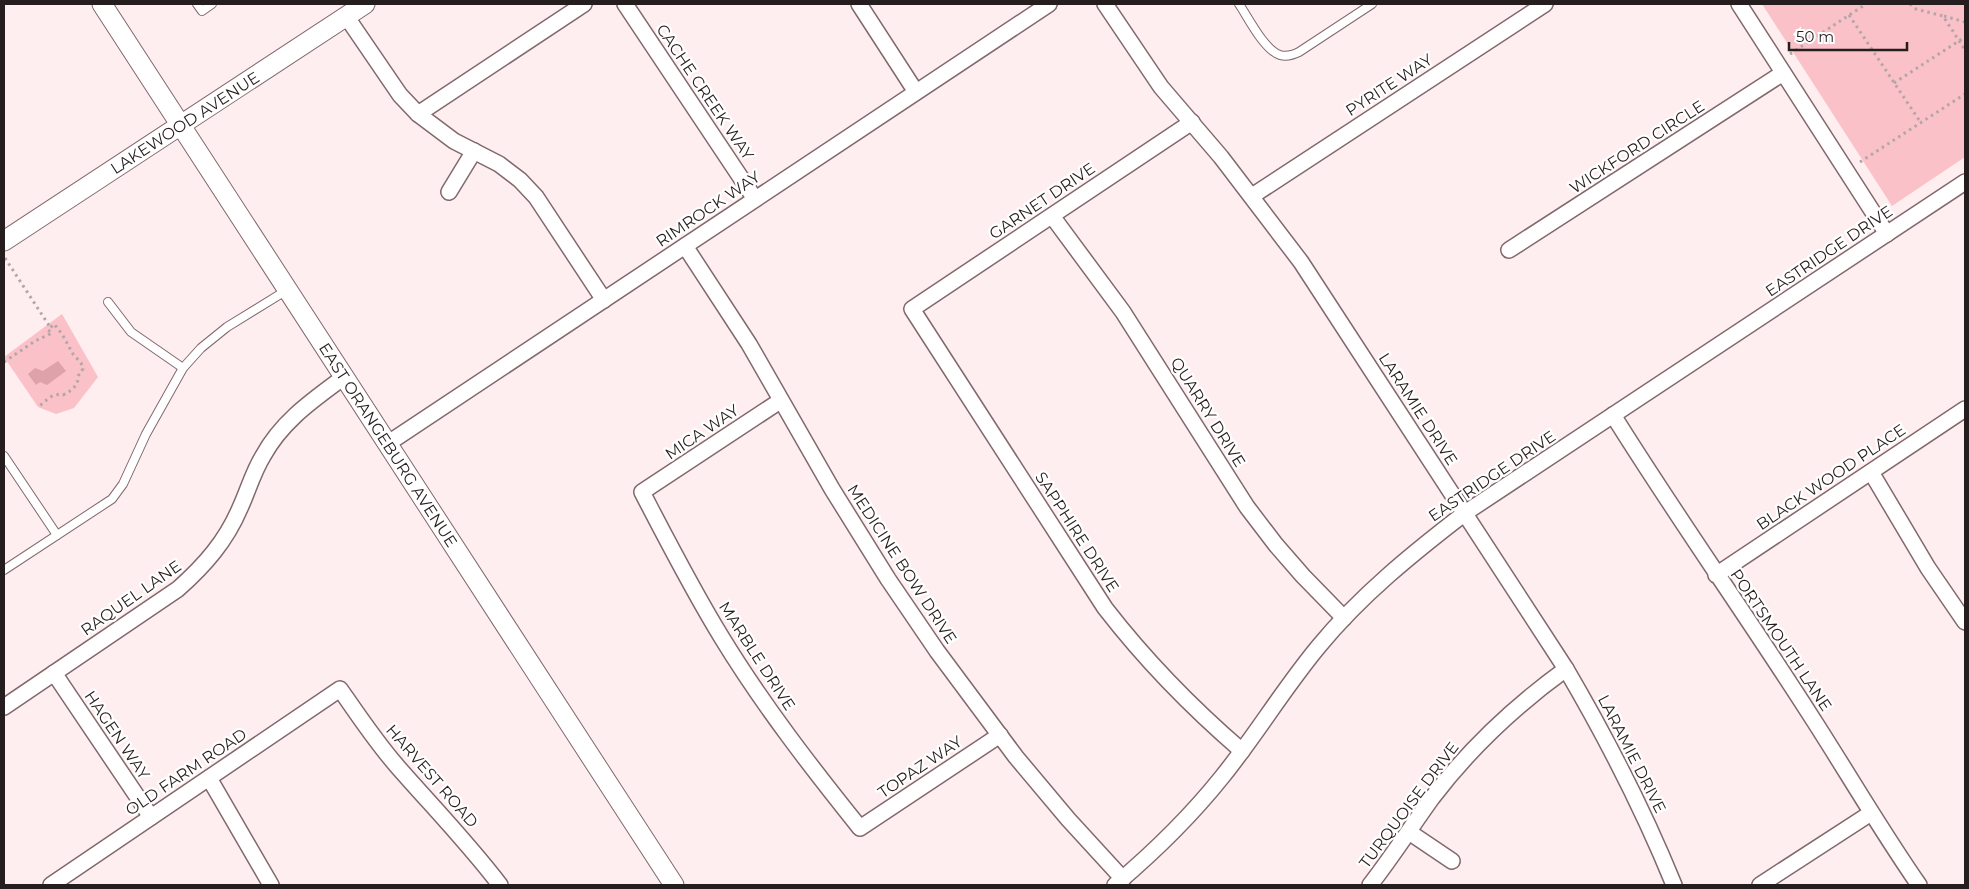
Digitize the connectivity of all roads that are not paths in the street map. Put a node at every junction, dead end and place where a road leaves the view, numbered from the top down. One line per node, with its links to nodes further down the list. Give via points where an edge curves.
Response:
1 (102, 4): 19 (street, EAST ORANGEBURG AVENUE)
2 (197, 4): 3 (lane, via 202,11)
3 (212, 4)
4 (365, 4): 14 (street, LAKEWOOD AVENUE)
5 (584, 4): 17 (street)
6 (625, 4): 24 (street, CACHE CREEK WAY)
7 (859, 4): 16 (street)
8 (1049, 4): 16 (street, RIMROCK WAY)
9 (1105, 4): 18 (street, LARAMIE DRIVE, via 1152,75)
10 (1239, 4): 11 (lane, via 1269,47 1279,55 1290,56)
11 (1372, 4)
12 (1545, 4): 23 (street, PYRITE WAY)
13 (1739, 4): 15 (street)
14 (346, 16): 17 (street, via 400,95); 19 (street, LAKEWOOD AVENUE)
15 (1783, 73): 26 (street); 29 (street, WICKFORD CIRCLE)
16 (916, 92): 24 (street, RIMROCK WAY)
17 (418, 114): 20 (street, via 454,141)
18 (1192, 122): 23 (street, LARAMIE DRIVE); 25 (street, GARNET DRIVE)
19 (182, 125): 27 (street, LAKEWOOD AVENUE); 30 (street, EAST ORANGEBURG AVENUE)
20 (474, 151): 22 (street); 31 (street, via 499,164 536,197)
21 (1965, 182): 26 (street, EASTRIDGE DRIVE)
22 (449, 192)
23 (1252, 196): 43 (street, LARAMIE DRIVE, via 1301,262)
24 (755, 199): 28 (street, RIMROCK WAY)
25 (1052, 216): 33 (street, GARNET DRIVE); 47 (street, QUARRY DRIVE, via 1123,312 1247,507 1292,564)
26 (1887, 234): 38 (street, EASTRIDGE DRIVE)
27 (4, 241)
28 (685, 246): 31 (street, RIMROCK WAY); 36 (street, MEDICINE BOW DRIVE, via 749,344)
29 (1509, 250)
30 (287, 290): 34 (lane, via 227,327); 35 (street, EAST ORANGEBURG AVENUE)
31 (604, 300): 39 (street, RIMROCK WAY)
32 (108, 302): 34 (lane, via 131,332)
33 (912, 309): 54 (street, SAPPHIRE DRIVE, via 1105,608 1161,676)
34 (183, 368): 44 (lane, via 112,499)
35 (344, 377): 39 (street, EAST ORANGEBURG AVENUE); 50 (street, RAQUEL LANE, via 308,403 276,436 256,469 227,535 199,571 178,589)
36 (780, 400): 42 (street, MICA WAY); 53 (street, MEDICINE BOW DRIVE, via 888,578 937,651)
37 (1965, 408): 41 (street, BLACK WOOD PLACE)
38 (1613, 415): 43 (street, EASTRIDGE DRIVE); 46 (street, PORTSMOUTH LANE)
39 (387, 444): 65 (street, EAST ORANGEBURG AVENUE)
40 (4, 456): 44 (lane)
41 (1871, 472): 46 (street, BLACK WOOD PLACE); 48 (street, via 1928,568)
42 (642, 492): 58 (street, MARBLE DRIVE, via 686,578 722,638 814,772)
43 (1465, 514): 47 (street, EASTRIDGE DRIVE, via 1382,580); 49 (street, LARAMIE DRIVE)
44 (56, 535): 45 (lane)
45 (4, 570)
46 (1716, 575): 56 (street, PORTSMOUTH LANE, via 1810,714)
47 (1344, 618): 54 (street, EASTRIDGE DRIVE, via 1282,694)
48 (1965, 622)
49 (1566, 669): 59 (street, TURQUOISE DRIVE, via 1537,690 1470,752); 67 (street, LARAMIE DRIVE, via 1605,735 1635,795)
50 (54, 673): 52 (street, RAQUEL LANE); 57 (street, HAGEN WAY)
51 (340, 688): 55 (street, OLD FARM ROAD); 64 (street, HARVEST ROAD, via 396,765 444,816)
52 (4, 707)
53 (1000, 735): 58 (street, TOPAZ WAY); 61 (street, MEDICINE BOW DRIVE)
54 (1242, 752): 61 (street, EASTRIDGE DRIVE, via 1182,824)
55 (209, 778): 57 (street, OLD FARM ROAD); 63 (street)
56 (1871, 813): 68 (street); 69 (street, PORTSMOUTH LANE)
57 (151, 817): 62 (street, OLD FARM ROAD)
58 (860, 828)
59 (1409, 832): 60 (street); 66 (street, TURQUOISE DRIVE)
60 (1452, 861)
61 (1119, 882)
62 (52, 885)
63 (271, 885)
64 (500, 885)
65 (674, 885)
66 (1370, 885)
67 (1674, 885)
68 (1760, 885)
69 (1919, 885)

